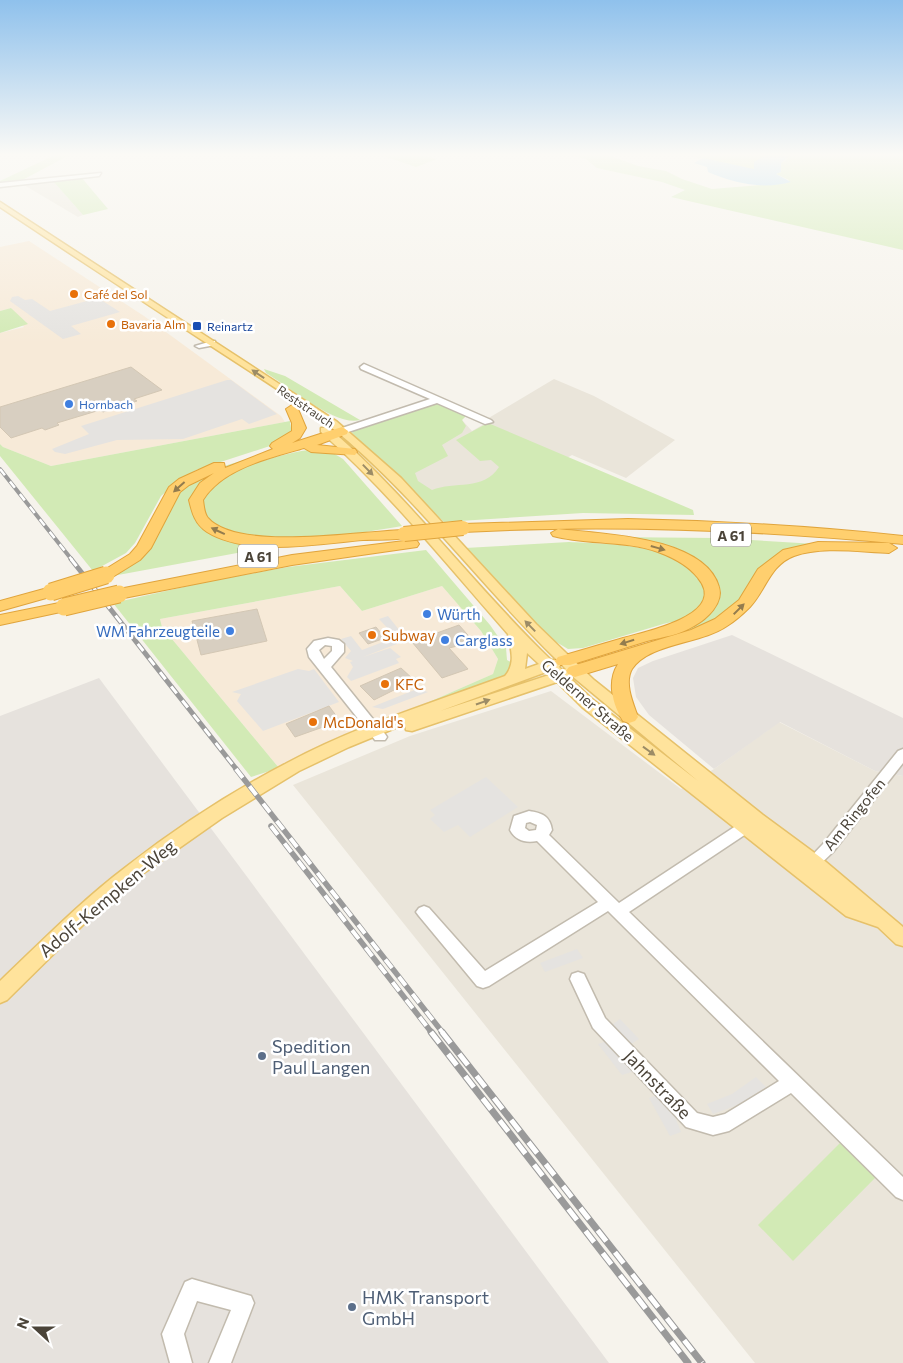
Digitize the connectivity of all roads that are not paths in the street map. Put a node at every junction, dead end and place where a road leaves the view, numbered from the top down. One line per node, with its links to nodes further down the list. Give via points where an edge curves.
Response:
1 (5, 217): 3 (main road)
2 (19, 217): 5 (main road, Reststrauch)
3 (172, 328)
4 (187, 338): 6 (main road, Reststrauch)
5 (212, 343): 6 (street); 11 (main road, Reststrauch, one-way to 5)
6 (199, 346): 9 (main road, Reststrauch)
7 (364, 367): 8 (street)
8 (436, 400): 10 (street); 11 (street, Reststrauch)
9 (292, 409): 11 (main road, Reststrauch); 12 (highway, via 300,424 299,431)
10 (488, 422)
11 (334, 433): 12 (highway); 13 (highway); 14 (main road, Gelderner Straße); 27 (main road, Gelderner Straße, one-way to 11, via 397,481)
12 (271, 449): 20 (highway, one-way to 20, via 184,482 169,497 143,548)
13 (290, 450): 14 (highway, via 318,448); 17 (highway, one-way to 13, via 373,534 323,540 244,539 223,534 204,522 196,509 196,501 201,488 210,480 227,470)
14 (350, 452): 24 (main road, Gelderner Straße, one-way to 24)
15 (466, 533): 16 (highway, A 61); 17 (highway, A 61); 18 (highway, A 61, via 590,523 746,526)
16 (558, 533): 19 (highway, A 61, via 743,535); 27 (highway, one-way to 27, via 638,543 680,556 695,564 712,586 711,603 683,625)
17 (408, 539): 20 (highway, A 61, via 292,550)
18 (903, 540)
19 (903, 548): 25 (highway, one-way to 19, via 698,634 733,615 745,603 764,572 788,553 818,547)
20 (113, 585): 21 (highway, A 61, bridge); 21 (highway, bridge)
21 (57, 599): 22 (highway, A 61); 23 (highway, A 61)
22 (0, 608)
23 (0, 620)
24 (514, 632): 27 (main road, Gelderner Straße); 28 (main road, via 520,647 520,664)
25 (646, 650): 27 (highway); 29 (highway, via 620,674 621,692)
26 (325, 667): 30 (street)
27 (561, 668): 28 (main road, Adolf-Kempken-Weg); 29 (main road, Gelderner Straße); 30 (main road, Adolf-Kempken-Weg, one-way to 27); 32 (main road, Gelderner Straße, one-way to 32, via 614,726)
28 (510, 680): 30 (main road, Adolf-Kempken-Weg)
29 (629, 716): 32 (main road, Gelderner Straße)
30 (377, 734): 39 (main road, Adolf-Kempken-Weg, via 293,767 216,813 132,872 78,918)
31 (900, 762): 34 (street, Am Ringofen)
32 (752, 823): 34 (main road, Gelderner Straße); 35 (street)
33 (540, 835): 35 (street)
34 (808, 867): 37 (main road, Gelderner Straße, via 853,911 881,921)
35 (615, 906): 36 (street, via 484,981); 40 (street)
36 (424, 912)
37 (903, 938)
38 (578, 979): 40 (street, Jahnstraße, via 599,1023 692,1121 713,1126 729,1122)
39 (0, 994)
40 (793, 1082): 41 (street)
41 (903, 1190)
42 (180, 1363): 43 (street, via 173,1334 192,1289 244,1304)
43 (220, 1363)

